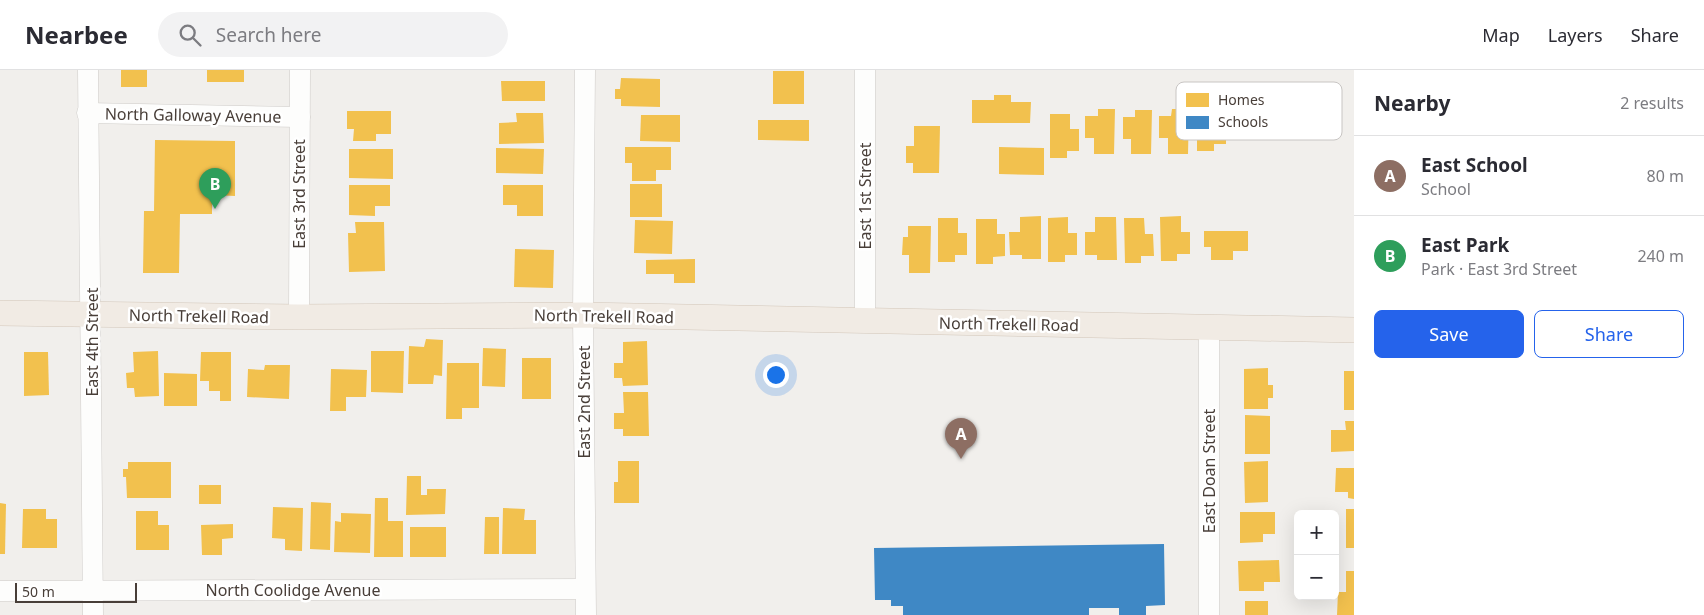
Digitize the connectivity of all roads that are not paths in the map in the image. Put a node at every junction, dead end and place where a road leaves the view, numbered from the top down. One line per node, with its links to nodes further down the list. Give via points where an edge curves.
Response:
1 (88, 70): 5 (street, East 4th Street)
2 (300, 70): 6 (street, East 3rd Street)
3 (585, 70): 9 (street, East 2nd Street)
4 (865, 70): 11 (street, East 1st Street)
5 (88, 113): 6 (street, North Galloway Avenue); 8 (street, East 4th Street)
6 (300, 117): 10 (street, East 3rd Street)
7 (0, 313): 8 (main road, North Trekell Road)
8 (92, 315): 10 (main road, North Trekell Road); 15 (street, East 4th Street)
9 (584, 315): 10 (main road, North Trekell Road); 11 (main road, North Trekell Road); 14 (street, East 2nd Street)
10 (299, 317)
11 (865, 322): 12 (main road, North Trekell Road)
12 (1209, 327): 13 (main road, North Trekell Road); 19 (street, East Doan Street)
13 (1354, 330)
14 (585, 589): 15 (street, North Coolidge Avenue); 18 (street, East 2nd Street)
15 (93, 590): 16 (street, North Coolidge Avenue); 17 (street, East 4th Street)
16 (0, 591)
17 (93, 615)
18 (586, 615)
19 (1209, 615)

